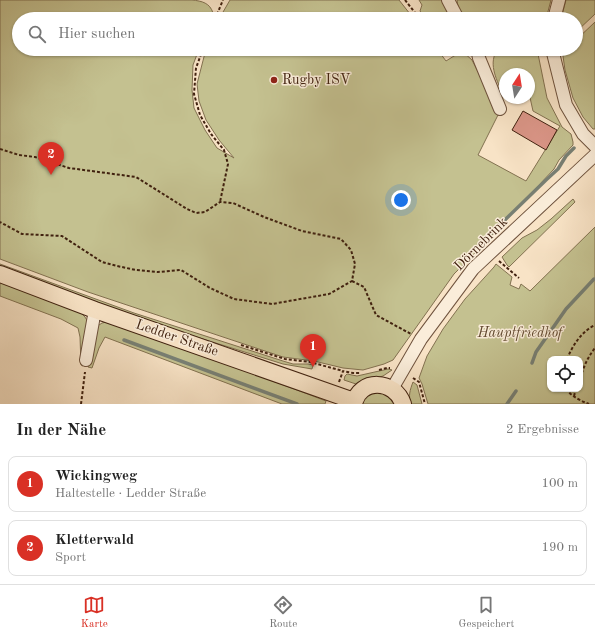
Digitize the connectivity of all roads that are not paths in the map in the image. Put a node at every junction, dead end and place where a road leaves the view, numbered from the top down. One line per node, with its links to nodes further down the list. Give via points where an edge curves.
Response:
1 (448, 0): 3 (street)
2 (559, 0): 4 (street)
3 (454, 12)
4 (556, 12)
5 (479, 56): 7 (street)
6 (554, 56): 8 (street, via 566,105 583,134)
7 (500, 109)
8 (595, 146)
9 (595, 156): 13 (street, Dörnebrink, via 473,269 421,339)
10 (0, 274): 11 (main road, Ledder Straße)
11 (95, 310): 12 (street); 14 (main road, Ledder Straße)
12 (86, 360)
13 (392, 389): 14 (main road, via 378,385 370,386 358,394); 15 (main road)
14 (354, 402)
15 (403, 404)

